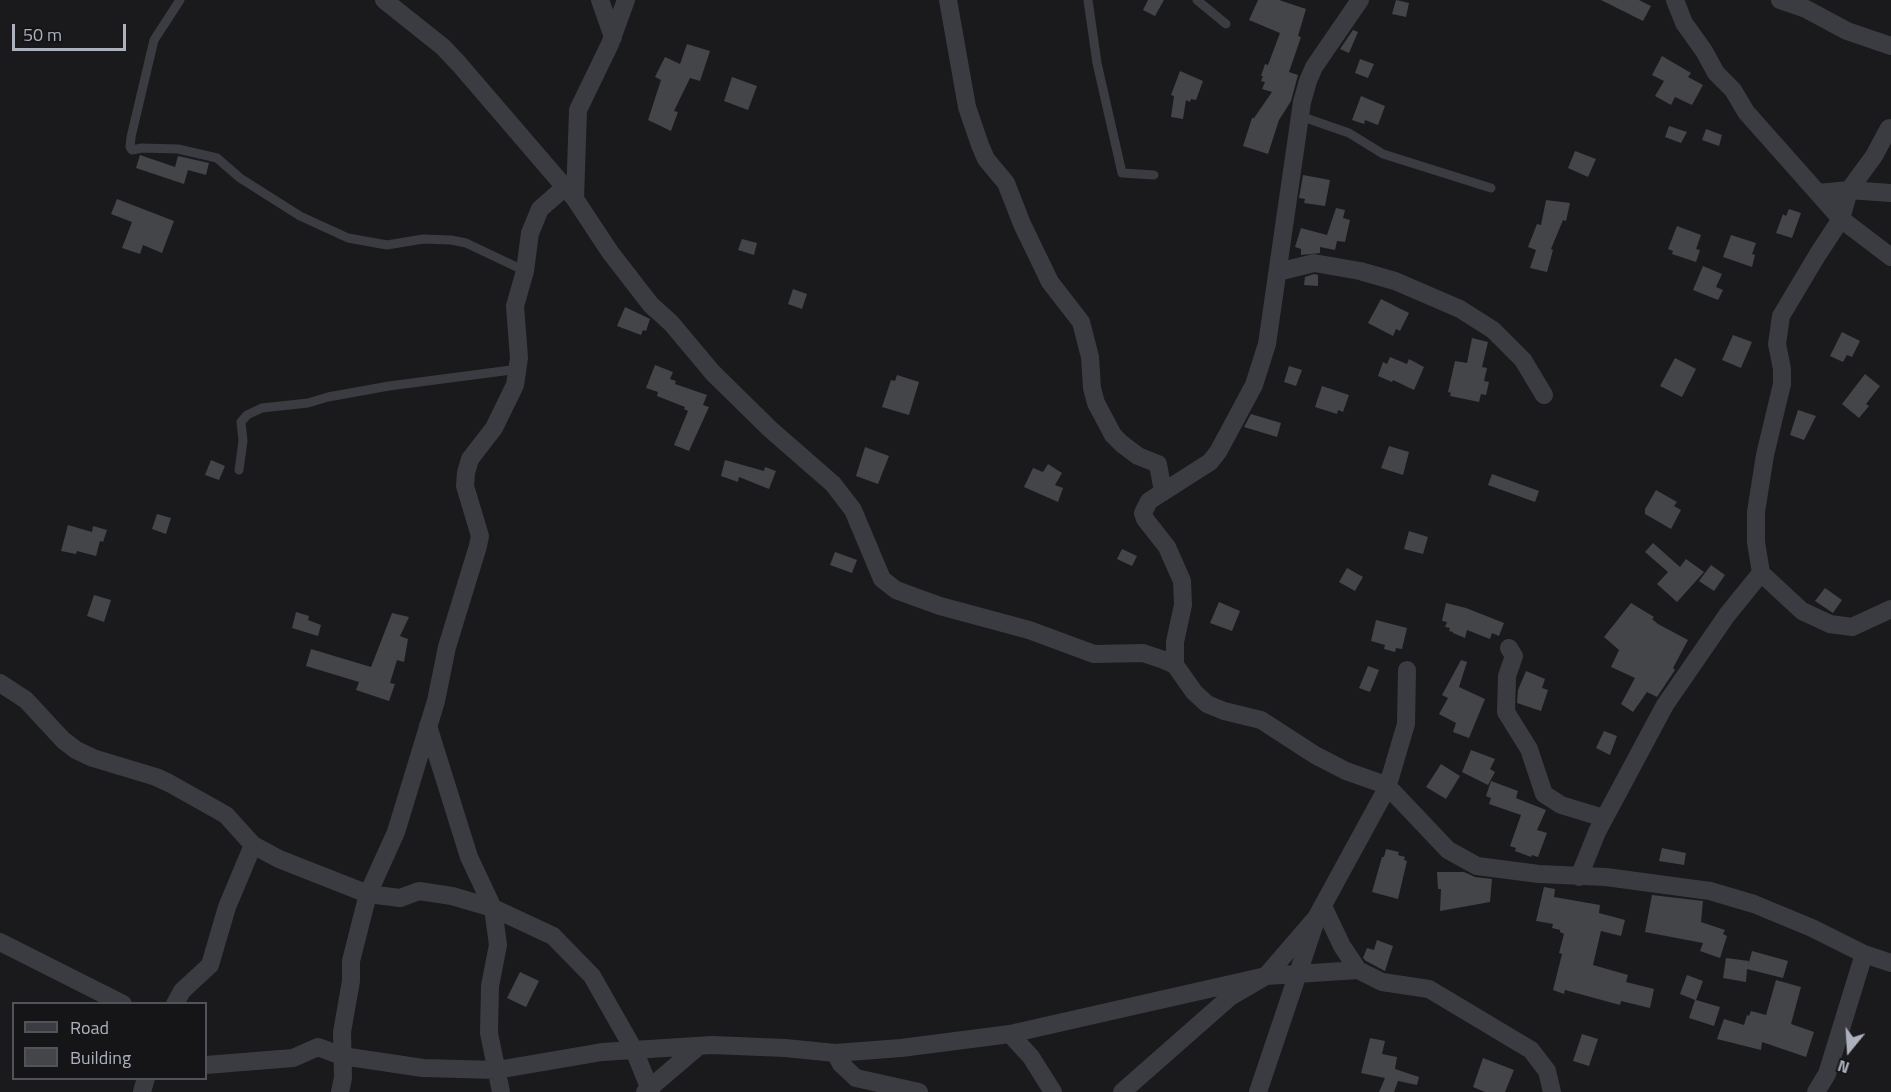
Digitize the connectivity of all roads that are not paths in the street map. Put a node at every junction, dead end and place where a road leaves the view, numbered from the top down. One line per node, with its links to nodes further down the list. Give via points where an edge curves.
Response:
1 (180, 0): 24 (lane, via 154,40 131,137 132,150 178,148 217,158 240,178 300,216 348,238 387,245 423,239 451,240 466,243)
2 (384, 0): 19 (street, via 443,47)
3 (600, 0): 12 (street)
4 (626, 0): 12 (street)
5 (948, 0): 29 (street, via 967,107 986,159 1006,183 1050,282 1081,322 1096,403 1122,444 1158,464)
6 (1088, 0): 16 (lane, via 1097,63 1122,173)
7 (1197, 0): 11 (lane)
8 (1360, 0): 14 (street, via 1314,67)
9 (1675, 0): 21 (street, via 1684,23 1716,73)
10 (1780, 0): 13 (street)
11 (1226, 24)
12 (613, 37): 19 (street, via 578,110)
13 (1891, 46)
14 (1300, 116): 17 (lane, via 1349,133 1383,154); 25 (street)
15 (1889, 128): 18 (street)
16 (1154, 175)
17 (1491, 188)
18 (1849, 190): 20 (street); 21 (street); 22 (street)
19 (570, 193): 24 (street, via 540,209 533,223); 33 (street, via 651,305 713,373 833,484 853,510 882,579 896,590 1029,630 1085,652 1143,653)
20 (1891, 193)
21 (1818, 194): 22 (street)
22 (1841, 219): 23 (street); 30 (street, via 1781,316 1777,344 1782,384 1756,512)
23 (1891, 258)
24 (525, 271): 26 (street, via 515,306)
25 (1278, 272): 27 (street, via 1314,263 1360,271 1395,281 1460,309 1493,330 1523,360); 29 (street, via 1267,344 1254,385 1210,462)
26 (519, 369): 28 (lane, via 262,408 241,422); 36 (street, via 494,428 470,459 466,473 465,486 480,536)
27 (1544, 395)
28 (239, 470)
29 (1162, 492): 33 (street, via 1145,506 1143,516 1167,547 1182,581 1183,605)
30 (1761, 573): 31 (street, via 1802,611 1830,624 1852,627); 38 (street, via 1665,705)
31 (1891, 609)
32 (1509, 648): 38 (street, via 1514,656 1507,676 1506,712 1529,749 1544,794 1561,805)
33 (1174, 665): 37 (street, via 1207,704 1261,720 1315,755)
34 (1407, 670): 37 (street, via 1406,724)
35 (0, 682): 39 (street, via 26,700 76,750 156,777 179,789 226,815)
36 (428, 726): 41 (street, via 396,832); 42 (street, via 469,857)
37 (1387, 788): 40 (street, via 1448,850 1477,866); 43 (street)
38 (1604, 818): 40 (street)
39 (253, 845): 41 (street); 51 (street, via 227,907 210,965 182,991)
40 (1578, 877): 45 (street, via 1629,879 1710,891 1812,927)
41 (368, 894): 42 (street, via 400,898 419,891); 56 (street, via 351,961)
42 (493, 908): 54 (street, via 553,936 592,976); 58 (street, via 498,945 490,986 489,1033)
43 (1320, 912): 47 (street); 48 (street); 49 (street)
44 (0, 942): 50 (street)
45 (1864, 954): 46 (street); 67 (street, via 1827,1074)
46 (1891, 963)
47 (1358, 970): 48 (street); 66 (street, via 1382,982 1429,989 1531,1050 1546,1071)
48 (1299, 974): 49 (street); 65 (street)
49 (1266, 976): 52 (street); 64 (street, via 1230,997)
50 (119, 1002)
51 (176, 1002)
52 (1010, 1034): 55 (street); 63 (street, via 1031,1057)
53 (699, 1046): 54 (street); 55 (street); 59 (street)
54 (634, 1050): 58 (street); 59 (street)
55 (835, 1053): 62 (street, via 840,1064 856,1078)
56 (342, 1056): 57 (street, via 318,1047 293,1059); 58 (street, via 423,1068); 60 (street)
57 (207, 1065)
58 (497, 1070): 61 (street)
59 (649, 1091)
60 (340, 1092)
61 (501, 1092)
62 (919, 1092)
63 (1053, 1092)
64 (1122, 1092)
65 (1258, 1092)
66 (1552, 1092)
67 (1816, 1092)

